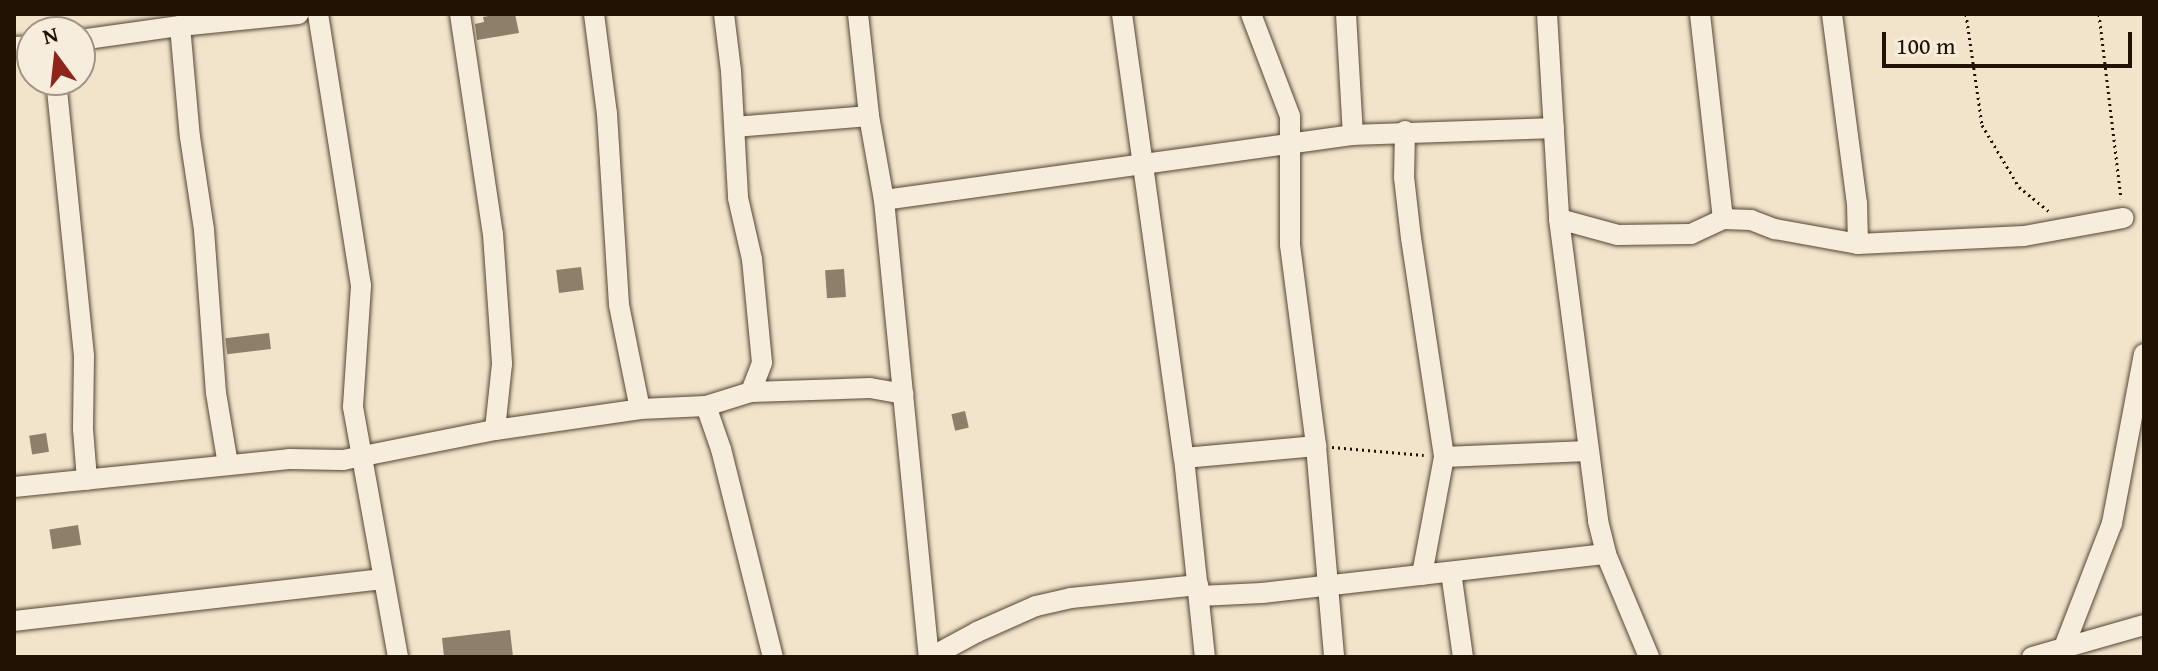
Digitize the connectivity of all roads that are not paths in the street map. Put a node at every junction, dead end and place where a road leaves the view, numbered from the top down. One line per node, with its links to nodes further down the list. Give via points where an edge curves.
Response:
1 (298, 14): 13 (street)
2 (318, 14): 36 (street, via 361,286 353,381)
3 (460, 14): 33 (street, via 493,234 502,364)
4 (594, 14): 32 (street, via 607,114 619,305)
5 (724, 14): 17 (street)
6 (858, 14): 16 (street)
7 (1122, 14): 22 (street)
8 (1251, 14): 21 (street, via 1284,93 1290,116)
9 (1346, 14): 20 (street)
10 (1547, 14): 18 (street)
11 (1700, 14): 26 (street)
12 (1832, 14): 27 (street)
13 (180, 26): 14 (street); 39 (street, via 216,393)
14 (96, 38)
15 (58, 96): 40 (street, via 84,356)
16 (869, 116): 17 (street); 23 (street)
17 (735, 127): 29 (street, via 738,198 752,259 762,363)
18 (1554, 128): 19 (street); 25 (street)
19 (1405, 131): 20 (street); 37 (street, via 1411,238)
20 (1353, 135): 21 (street)
21 (1288, 145): 22 (street); 34 (street, via 1290,245)
22 (1143, 164): 23 (street); 38 (street)
23 (884, 200): 30 (street)
24 (2123, 218): 27 (street, via 2024,236)
25 (1559, 219): 26 (street, via 1618,235 1691,234); 35 (street)
26 (1723, 219): 27 (street, via 1751,220)
27 (1858, 244)
28 (2144, 354): 50 (street, via 2112,523)
29 (751, 392): 30 (street, via 870,388); 31 (street)
30 (903, 394): 53 (street)
31 (706, 406): 32 (street); 52 (street)
32 (640, 409): 33 (street)
33 (495, 430): 36 (street)
34 (1316, 446): 38 (street); 46 (street)
35 (1588, 451): 37 (street); 42 (street)
36 (359, 454): 39 (street, via 343,460); 45 (street)
37 (1444, 457): 44 (street)
38 (1184, 458): 47 (street)
39 (228, 465): 40 (street)
40 (87, 480): 41 (street)
41 (14, 487)
42 (1606, 554): 43 (street); 57 (street)
43 (1451, 572): 44 (street); 56 (street)
44 (1422, 575): 46 (street)
45 (382, 579): 48 (street); 51 (street)
46 (1327, 585): 47 (street, via 1262,593); 55 (street)
47 (1198, 591): 53 (street, via 1071,598 1036,606); 54 (street)
48 (14, 621)
49 (2144, 625): 50 (street)
50 (2064, 647): 58 (street)
51 (398, 657)
52 (773, 657)
53 (930, 657)
54 (1205, 657)
55 (1334, 657)
56 (1463, 657)
57 (1649, 657)
58 (2032, 657)

